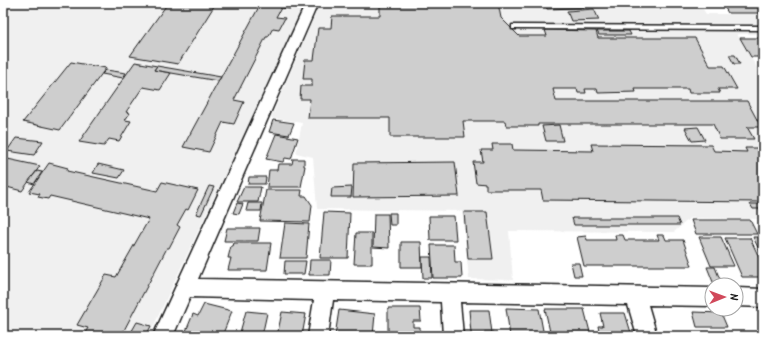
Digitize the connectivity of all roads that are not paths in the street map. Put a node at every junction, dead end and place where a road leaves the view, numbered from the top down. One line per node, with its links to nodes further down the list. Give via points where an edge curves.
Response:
1 (312, 3): 4 (street)
2 (514, 27): 3 (lane)
3 (763, 28)
4 (185, 288): 5 (street); 11 (street)
5 (325, 290): 6 (street); 12 (street)
6 (450, 292): 7 (street); 13 (street)
7 (635, 295): 8 (street); 14 (street)
8 (704, 297)
9 (744, 297): 10 (street)
10 (763, 298)
11 (163, 336)
12 (318, 336)
13 (453, 336)
14 (647, 336)

